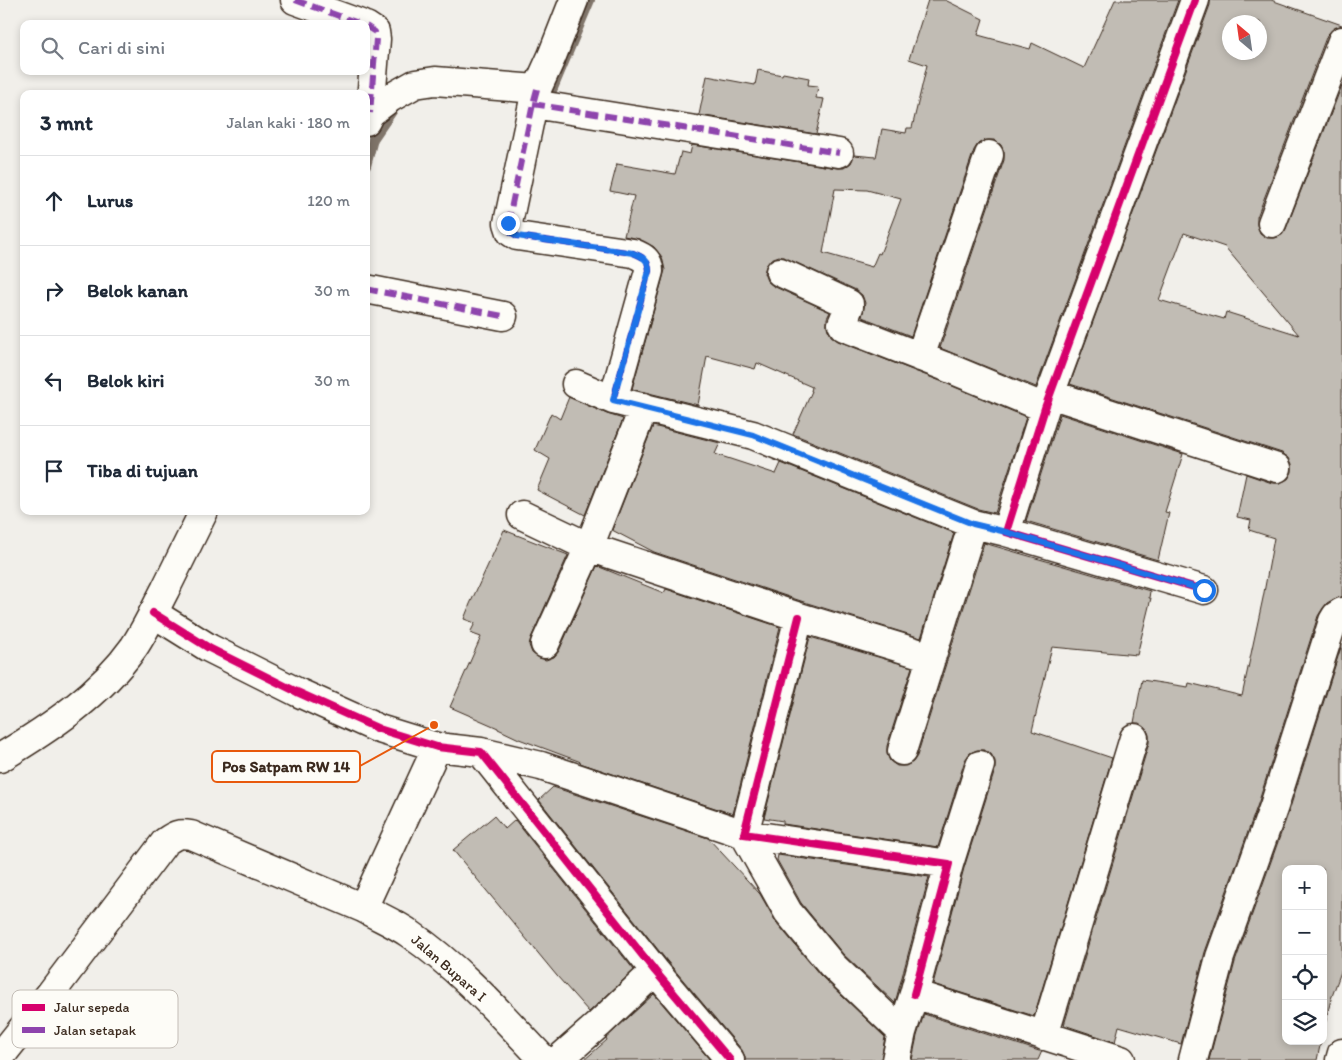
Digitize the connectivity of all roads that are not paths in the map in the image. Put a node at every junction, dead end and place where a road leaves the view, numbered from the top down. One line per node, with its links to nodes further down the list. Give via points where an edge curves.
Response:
1 (295, 0): 4 (street)
2 (574, 0): 7 (street)
3 (1195, 0): 19 (street)
4 (350, 20)
5 (370, 29): 8 (street, via 375,32 376,39)
6 (1342, 41): 12 (street)
7 (535, 97): 9 (street, via 435,81 415,84 390,98); 10 (street); 18 (street, via 508,223 511,232 517,236 633,253 648,262 649,271)
8 (370, 98)
9 (370, 115)
10 (839, 153)
11 (989, 155): 16 (street)
12 (1272, 223)
13 (780, 272): 16 (street, via 849,304 842,326)
14 (370, 290): 15 (street)
15 (503, 316)
16 (920, 357): 19 (street)
17 (576, 384): 18 (street)
18 (613, 400): 20 (street)
19 (1048, 401): 21 (street); 25 (street)
20 (644, 407): 24 (street, via 753,435); 26 (street)
21 (1277, 468)
22 (202, 515): 29 (street)
23 (522, 515): 26 (street)
24 (973, 524): 25 (street); 32 (street)
25 (1006, 532): 27 (street)
26 (589, 547): 30 (street); 31 (street)
27 (1204, 590)
28 (1342, 612): 55 (street, via 1333,621 1274,806 1220,957)
29 (153, 614): 34 (street, via 209,648 297,692 378,728); 37 (street, via 134,646 93,693 33,738)
30 (799, 617): 32 (street); 39 (street)
31 (545, 644)
32 (931, 657): 35 (street)
33 (1134, 738): 46 (street)
34 (437, 747): 36 (street); 41 (street)
35 (902, 751)
36 (481, 752): 39 (street, via 541,766); 42 (street)
37 (0, 758)
38 (980, 765): 40 (street)
39 (744, 834): 40 (street); 45 (street, via 788,912 832,965)
40 (949, 864): 44 (street)
41 (363, 908): 43 (street, Jalan Bupara I, via 191,835 175,835 165,842); 50 (street, Jalan Bupara I, via 409,933 441,957)
42 (655, 971): 51 (street); 52 (street)
43 (53, 990)
44 (914, 994): 45 (street); 46 (street)
45 (902, 1032): 53 (street)
46 (1044, 1036): 54 (street)
47 (12, 1042): 49 (street, Jalan Bupara I)
48 (1342, 1053): 56 (street)
49 (0, 1057)
50 (544, 1060)
51 (558, 1060)
52 (730, 1060)
53 (896, 1060)
54 (1121, 1060)
55 (1193, 1060)
56 (1340, 1060)

